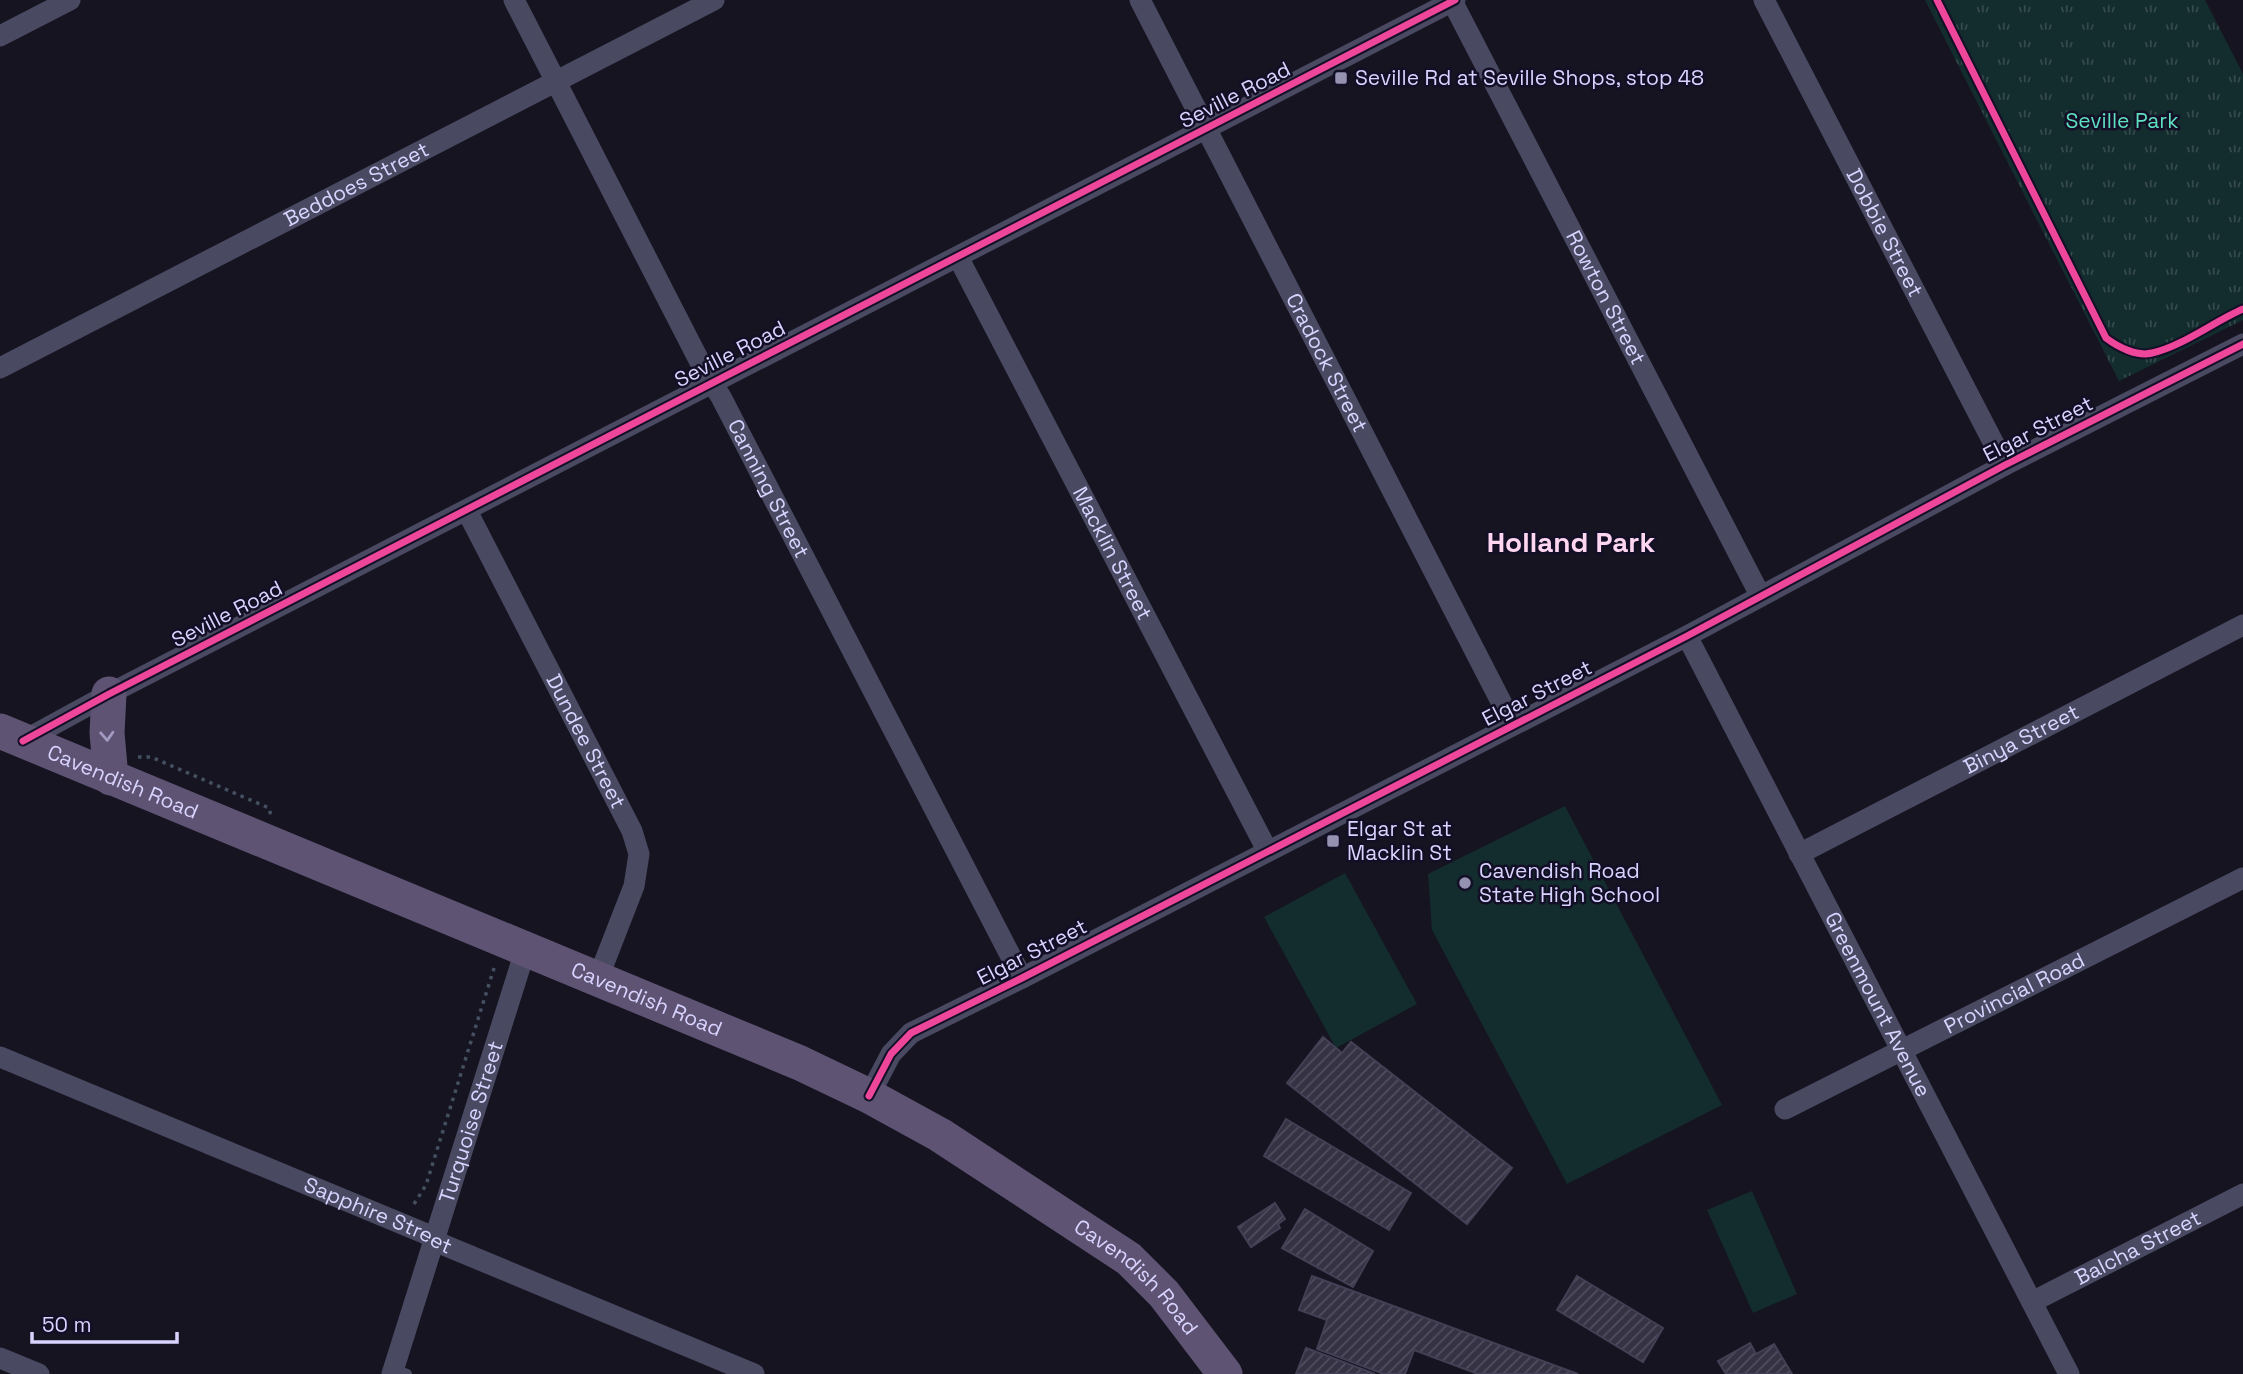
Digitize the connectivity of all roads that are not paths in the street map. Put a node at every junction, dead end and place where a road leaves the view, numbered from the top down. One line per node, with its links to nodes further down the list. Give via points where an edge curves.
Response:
1 (70, 0): 7 (street)
2 (514, 0): 8 (street, Canning Street)
3 (714, 0): 8 (street, Beddoes Street)
4 (1140, 0): 9 (street, Cradock Street)
5 (1765, 0): 14 (street, Dobbie Street)
6 (1453, 1): 9 (street, Seville Road); 16 (street, Rowton Street)
7 (0, 36)
8 (556, 81): 12 (street, Beddoes Street); 13 (street, Canning Street)
9 (1207, 129): 10 (street, Seville Road); 20 (street, Cradock Street)
10 (958, 257): 13 (street, Seville Road); 23 (street, Macklin Street)
11 (2243, 344): 14 (street, Elgar Street)
12 (0, 368)
13 (713, 383): 15 (street, Seville Road); 27 (street, Canning Street)
14 (2005, 465): 16 (street, Elgar Street)
15 (467, 511): 19 (street, Seville Road); 28 (street, Dundee Street, via 632,831 639,854 634,886)
16 (1760, 596): 18 (street, Elgar Street)
17 (2243, 625): 24 (street, Binya Street)
18 (1687, 636): 20 (street, Elgar Street); 24 (street, Greenmount Avenue)
19 (109, 695): 21 (street, Seville Road); 22 (main road, one-way to 22)
20 (1513, 725): 23 (street, Elgar Street)
21 (12, 736): 22 (main road, Cavendish Road)
22 (111, 778): 26 (main road, Cavendish Road)
23 (1267, 850): 27 (street, Elgar Street)
24 (1799, 854): 29 (street, Greenmount Avenue)
25 (2243, 877): 29 (street, Provincial Road)
26 (510, 958): 28 (main road, Cavendish Road); 34 (street, Turquoise Street)
27 (1022, 978): 31 (street, Elgar Street, via 912,1033 891,1054)
28 (597, 981): 31 (main road, Cavendish Road, via 800,1063)
29 (1901, 1050): 32 (street, Provincial Road); 35 (street, Greenmount Avenue)
30 (0, 1057): 34 (street, Sapphire Street)
31 (869, 1096): 40 (main road, Cavendish Road, via 940,1135 1129,1259 1164,1294)
32 (1785, 1109)
33 (2243, 1194): 35 (street, Balcha Street)
34 (433, 1239): 37 (street, Turquoise Street); 39 (street, Sapphire Street)
35 (2032, 1302): 41 (street, Greenmount Avenue)
36 (0, 1358): 38 (street)
37 (398, 1372)
38 (39, 1374)
39 (754, 1374)
40 (1225, 1374)
41 (2069, 1374)

